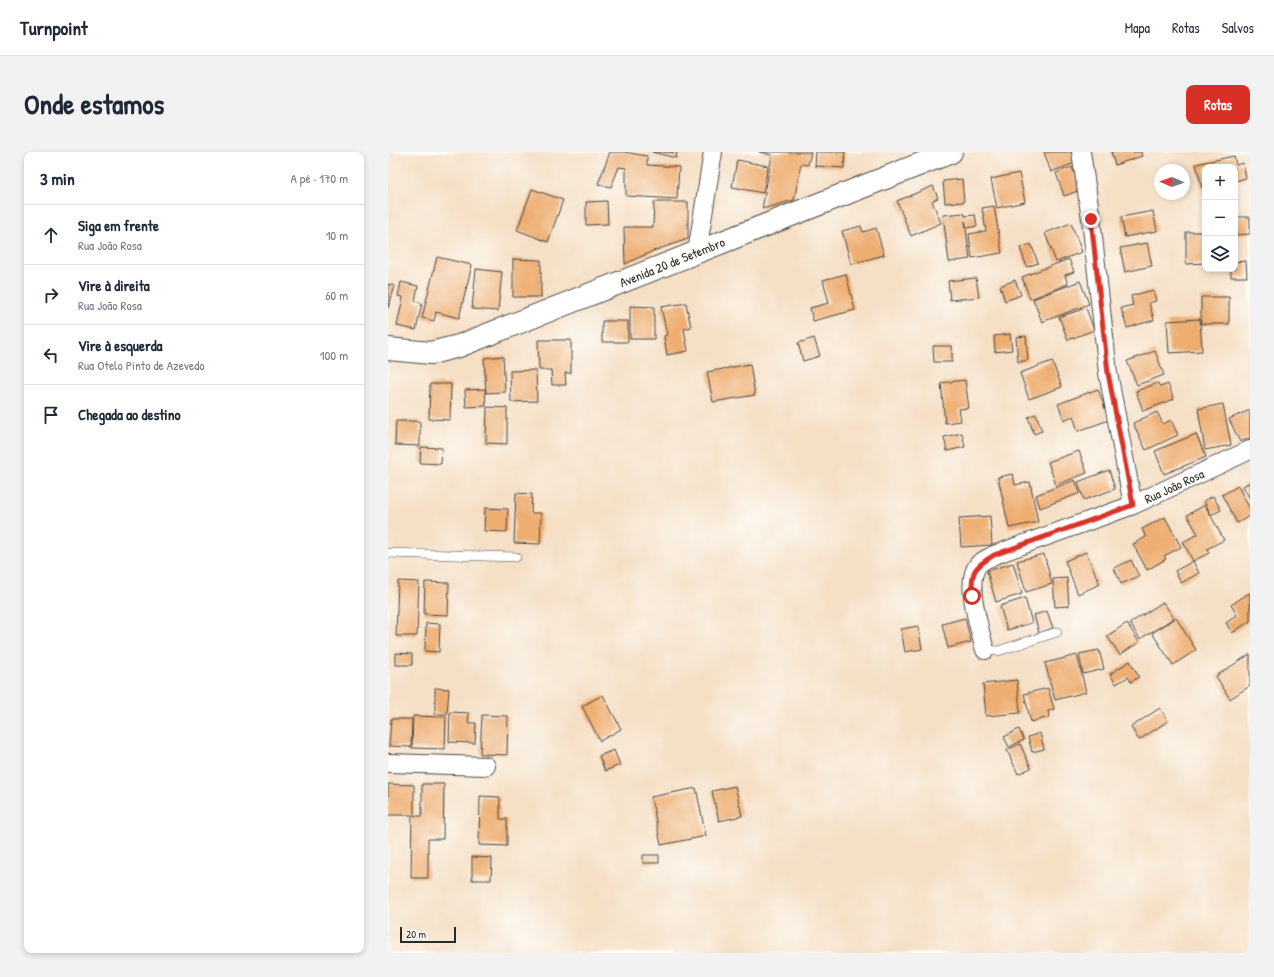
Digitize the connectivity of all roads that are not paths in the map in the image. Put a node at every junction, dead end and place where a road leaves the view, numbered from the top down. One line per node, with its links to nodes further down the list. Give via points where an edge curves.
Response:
1 (712, 152): 4 (street)
2 (951, 152): 4 (street, Avenida 20 de Setembro)
3 (1081, 152): 7 (street, via 1108,373)
4 (697, 252): 5 (street, Avenida 20 de Setembro, via 459,346 431,353)
5 (388, 349)
6 (1250, 450): 7 (street, Rua João Rosa)
7 (1133, 505): 11 (street, Rua João Rosa, via 994,555 978,565 972,577 972,596)
8 (388, 553): 9 (lane)
9 (516, 557)
10 (1057, 632): 11 (lane, via 998,651)
11 (985, 650)
12 (388, 763): 13 (street)
13 (486, 766)

